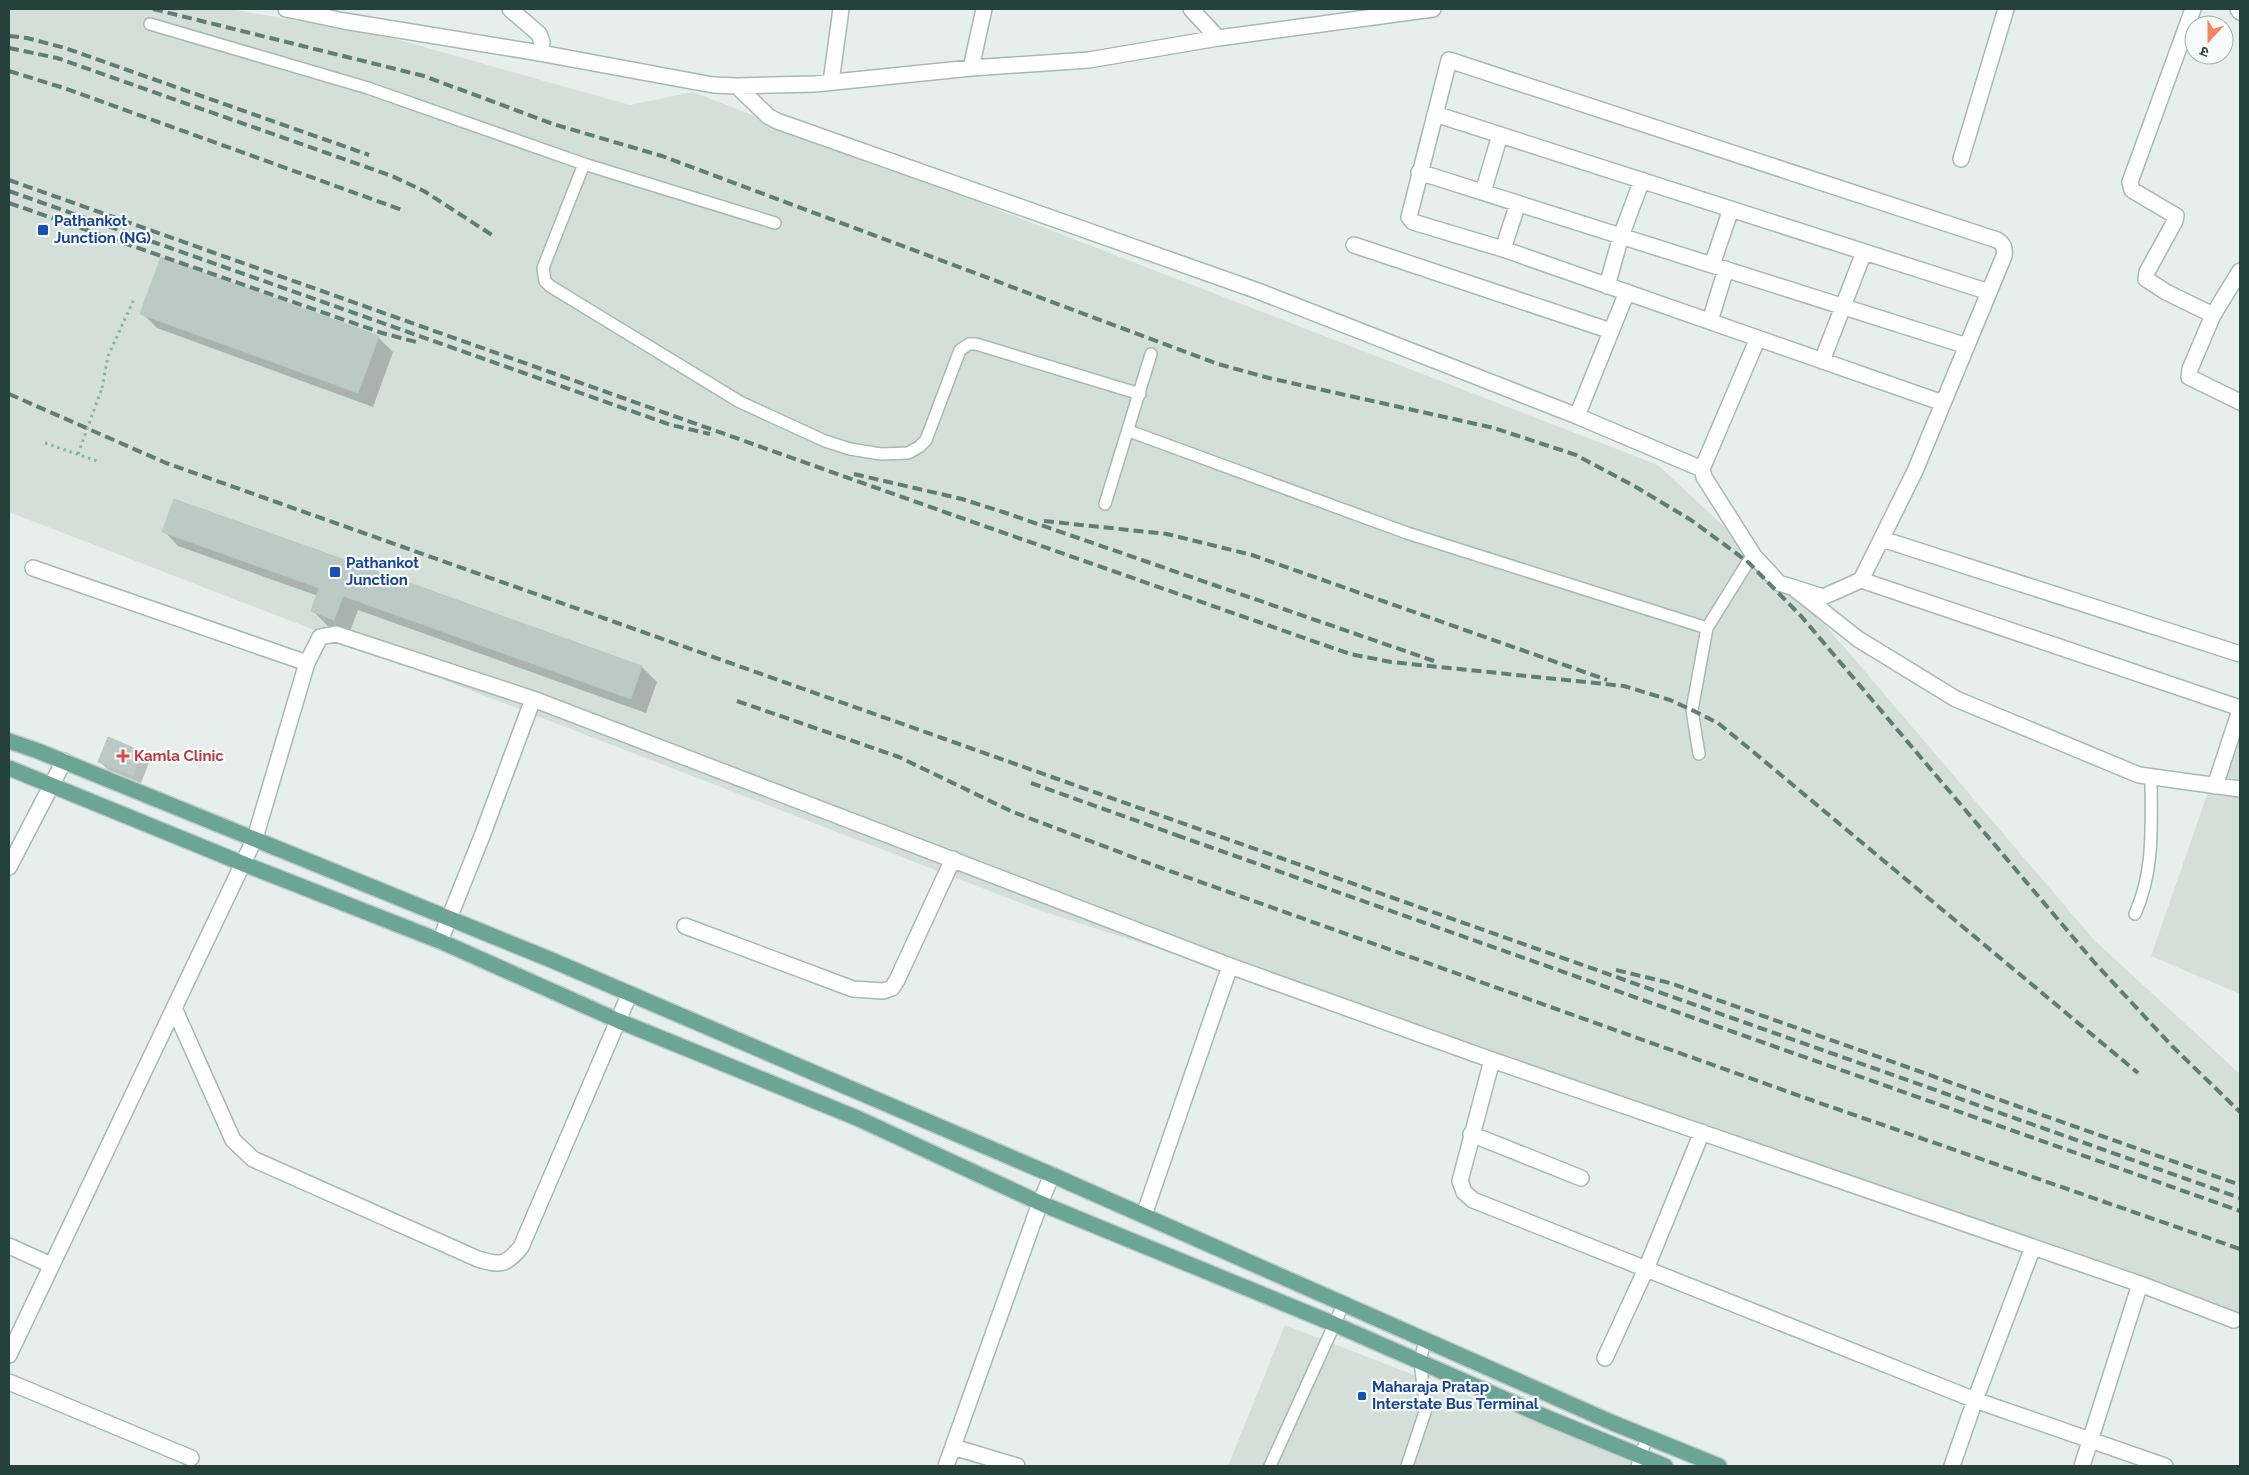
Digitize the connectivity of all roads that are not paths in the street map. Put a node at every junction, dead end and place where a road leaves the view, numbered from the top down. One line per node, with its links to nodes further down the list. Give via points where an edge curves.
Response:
1 (286, 9): 9 (street)
2 (510, 9): 12 (street, via 539,34 542,42)
3 (841, 9): 14 (street)
4 (984, 9): 13 (street)
5 (1191, 9): 11 (street)
6 (1428, 9): 11 (street)
7 (2006, 9): 18 (street)
8 (2192, 9): 36 (street, via 2130,186 2176,216 2146,279)
9 (347, 15): 12 (street)
10 (150, 24): 19 (lane, via 368,88)
11 (1218, 38): 13 (street, via 1089,60)
12 (540, 53): 15 (street, via 713,85)
13 (971, 68): 14 (street)
14 (831, 82): 15 (street)
15 (737, 86): 46 (street, via 777,121 1258,290)
16 (1435, 114): 17 (street); 20 (street); 34 (street, via 1449,60 1998,240 2005,248 2004,256)
17 (1500, 135): 21 (street); 22 (street)
18 (1961, 159)
19 (584, 164): 25 (lane); 43 (lane, via 543,268 545,281 740,402 825,441 881,454 908,453 919,447 926,440 960,350 969,344)
20 (1420, 172): 22 (street); 28 (street, via 1410,220)
21 (1642, 180): 24 (street); 26 (street)
22 (1483, 192): 23 (street)
23 (1518, 203): 26 (street); 28 (street)
24 (1731, 209): 29 (street); 30 (street)
25 (775, 223)
26 (1621, 236): 30 (street); 32 (street)
27 (1354, 245): 38 (street)
28 (1503, 249): 32 (street)
29 (1864, 252): 34 (street); 35 (street)
30 (1719, 267): 35 (street); 37 (street)
31 (2240, 271): 36 (street)
32 (1607, 286): 33 (street)
33 (1627, 292): 37 (street); 38 (street)
34 (1989, 292): 40 (street)
35 (1843, 306): 40 (street); 42 (street)
36 (2213, 315): 44 (street, via 2189,377)
37 (1710, 321): 39 (street)
38 (1611, 331): 46 (street)
39 (1758, 338): 42 (street); 48 (street)
40 (1967, 346): 45 (street)
41 (1152, 354): 43 (lane)
42 (1822, 361): 45 (street)
43 (1140, 394): 47 (lane)
44 (2240, 402)
45 (1942, 403): 50 (street, via 1916,471)
46 (1577, 416): 48 (street)
47 (1129, 431): 49 (lane); 55 (lane, via 1407,533)
48 (1702, 469): 51 (street)
49 (1105, 504)
50 (1882, 539): 53 (street); 56 (street)
51 (1754, 556): 54 (street, via 1779,583); 55 (lane)
52 (33, 568): 57 (street)
53 (1861, 580): 54 (street, via 1823,597); 59 (street)
54 (1795, 589): 64 (street, via 1858,639 1956,699 2124,770)
55 (1707, 628): 61 (lane, via 1692,710)
56 (2240, 654)
57 (307, 663): 58 (street, via 320,637 336,634); 68 (street)
58 (533, 698): 69 (street); 73 (street)
59 (2240, 709): 66 (street)
60 (9, 741): 62 (main road)
61 (1698, 754)
62 (64, 761): 65 (street); 68 (main road)
63 (9, 768): 65 (main road)
64 (2151, 777): 66 (street); 72 (lane, via 2149,870)
65 (52, 785): 70 (main road); 71 (street)
66 (2215, 786): 67 (street)
67 (2240, 789)
68 (255, 838): 70 (street); 73 (main road)
69 (953, 859): 74 (street, via 897,980 892,988 883,991 853,989); 76 (street)
70 (244, 864): 75 (main road); 78 (street)
71 (9, 867)
72 (2135, 914)
73 (449, 919): 75 (street); 77 (main road)
74 (685, 926)
75 (440, 941): 79 (main road)
76 (1230, 966): 80 (street); 86 (street)
77 (629, 995): 79 (street); 83 (main road)
78 (174, 1008): 79 (street, via 233,1140 253,1159 492,1263 511,1259 521,1247); 89 (street)
79 (619, 1021): 85 (main road, via 857,1118)
80 (1492, 1060): 81 (street); 82 (street)
81 (1702, 1132): 88 (street); 90 (street)
82 (1471, 1134): 84 (street); 90 (street, via 1460,1181 1464,1192 1473,1200)
83 (1052, 1175): 85 (street); 86 (main road)
84 (1581, 1178)
85 (1040, 1203): 94 (main road); 103 (street)
86 (1144, 1216): 92 (main road)
87 (9, 1246): 89 (street)
88 (2033, 1247): 91 (street); 100 (street)
89 (51, 1265): 96 (street)
90 (1646, 1269): 97 (street); 100 (street)
91 (2140, 1284): 93 (street); 102 (street)
92 (1344, 1303): 94 (lane); 95 (main road)
93 (2234, 1320)
94 (1334, 1324): 98 (main road); 108 (lane)
95 (1425, 1339): 98 (lane); 101 (main road)
96 (9, 1355)
97 (1605, 1358)
98 (1420, 1362): 105 (main road); 109 (lane, via 1426,1408)
99 (9, 1382): 104 (street)
100 (1975, 1400): 102 (street); 112 (street)
101 (1647, 1437): 105 (lane); 111 (main road)
102 (2089, 1440): 113 (street); 114 (street)
103 (953, 1447): 106 (street); 107 (street)
104 (191, 1458)
105 (1639, 1461): 110 (main road)
106 (946, 1466)
107 (1017, 1466)
108 (1270, 1466)
109 (1407, 1466)
110 (1665, 1466)
111 (1719, 1466)
112 (1952, 1466)
113 (2082, 1466)
114 (2165, 1466)

